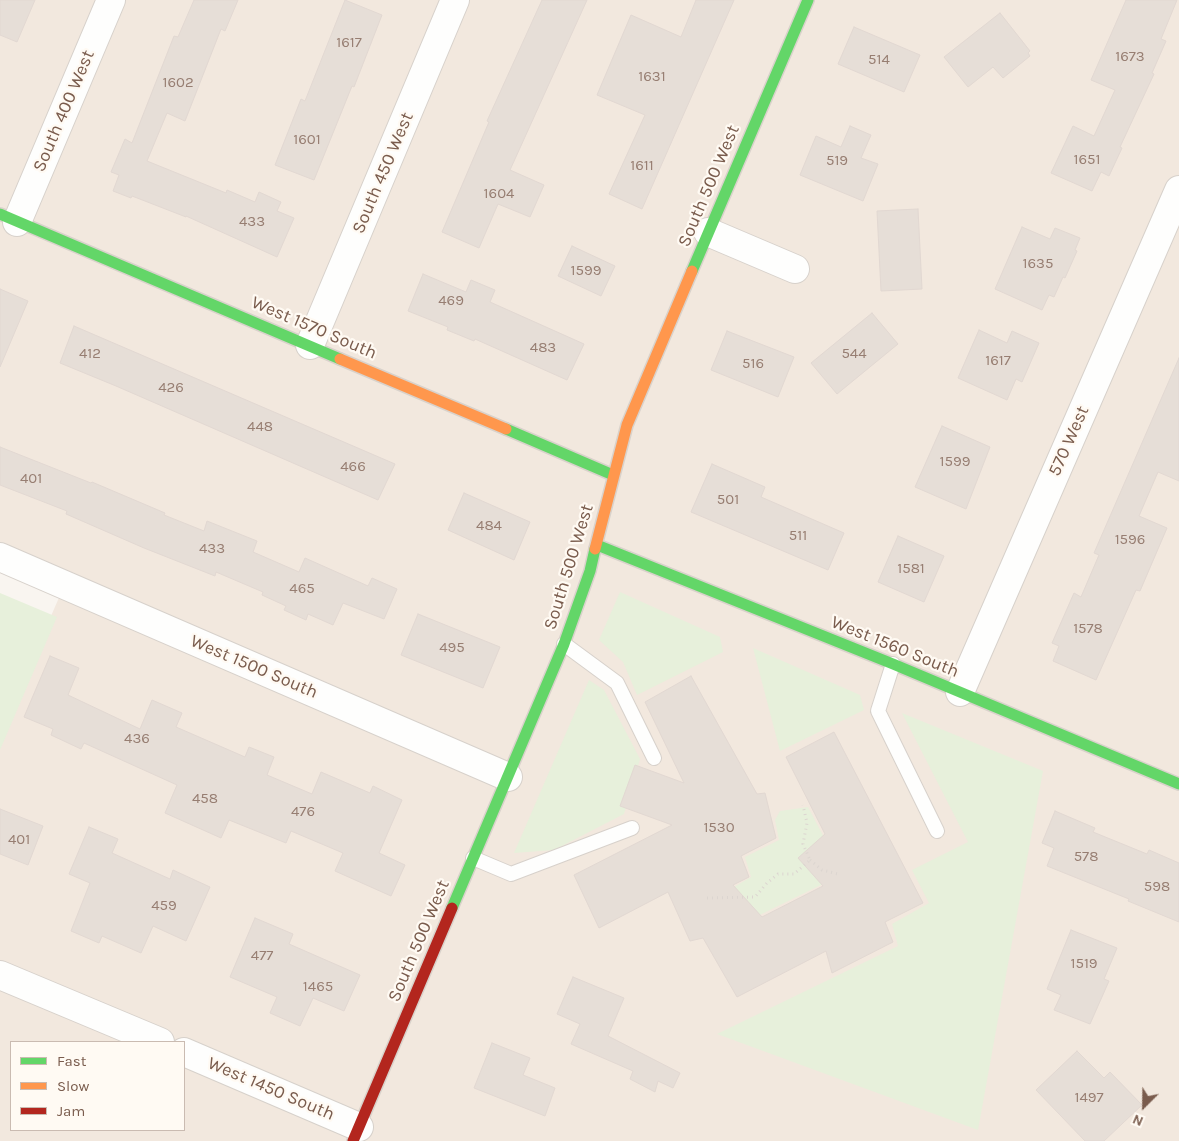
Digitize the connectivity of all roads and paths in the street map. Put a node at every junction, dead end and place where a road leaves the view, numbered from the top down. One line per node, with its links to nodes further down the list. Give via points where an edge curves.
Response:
1 (111, 0): 5 (street, South 400 West)
2 (455, 0): 8 (street, South 450 West)
3 (808, 0): 6 (street, South 500 West)
4 (1179, 190): 14 (street, 570 West)
5 (9, 218): 8 (street, West 1570 South)
6 (708, 232): 7 (street); 9 (street, South 500 West, via 639,394)
7 (795, 269)
8 (310, 345): 9 (street, West 1570 South)
9 (613, 475): 10 (street, South 500 West)
10 (597, 545): 12 (street, South 500 West); 13 (street, West 1560 South)
11 (0, 557): 16 (street, West 1500 South)
12 (564, 644): 15 (lane, via 617,683); 16 (street, South 500 West)
13 (894, 664): 14 (street, West 1560 South); 20 (lane, via 878,711)
14 (960, 692): 17 (street, West 1560 South)
15 (654, 758)
16 (508, 777): 21 (street, South 500 West)
17 (1179, 784)
18 (803, 805): 22 (path, via 807,823 803,844)
19 (632, 828): 21 (lane, via 511,874)
20 (937, 831)
21 (473, 858): 28 (street, South 500 West)
22 (810, 860): 23 (path, via 822,870); 24 (path, via 794,874 778,874 755,897)
23 (838, 874)
24 (707, 898)
25 (0, 975): 26 (street)
26 (158, 1041)
27 (185, 1052): 28 (street, West 1450 South)
28 (356, 1134)

